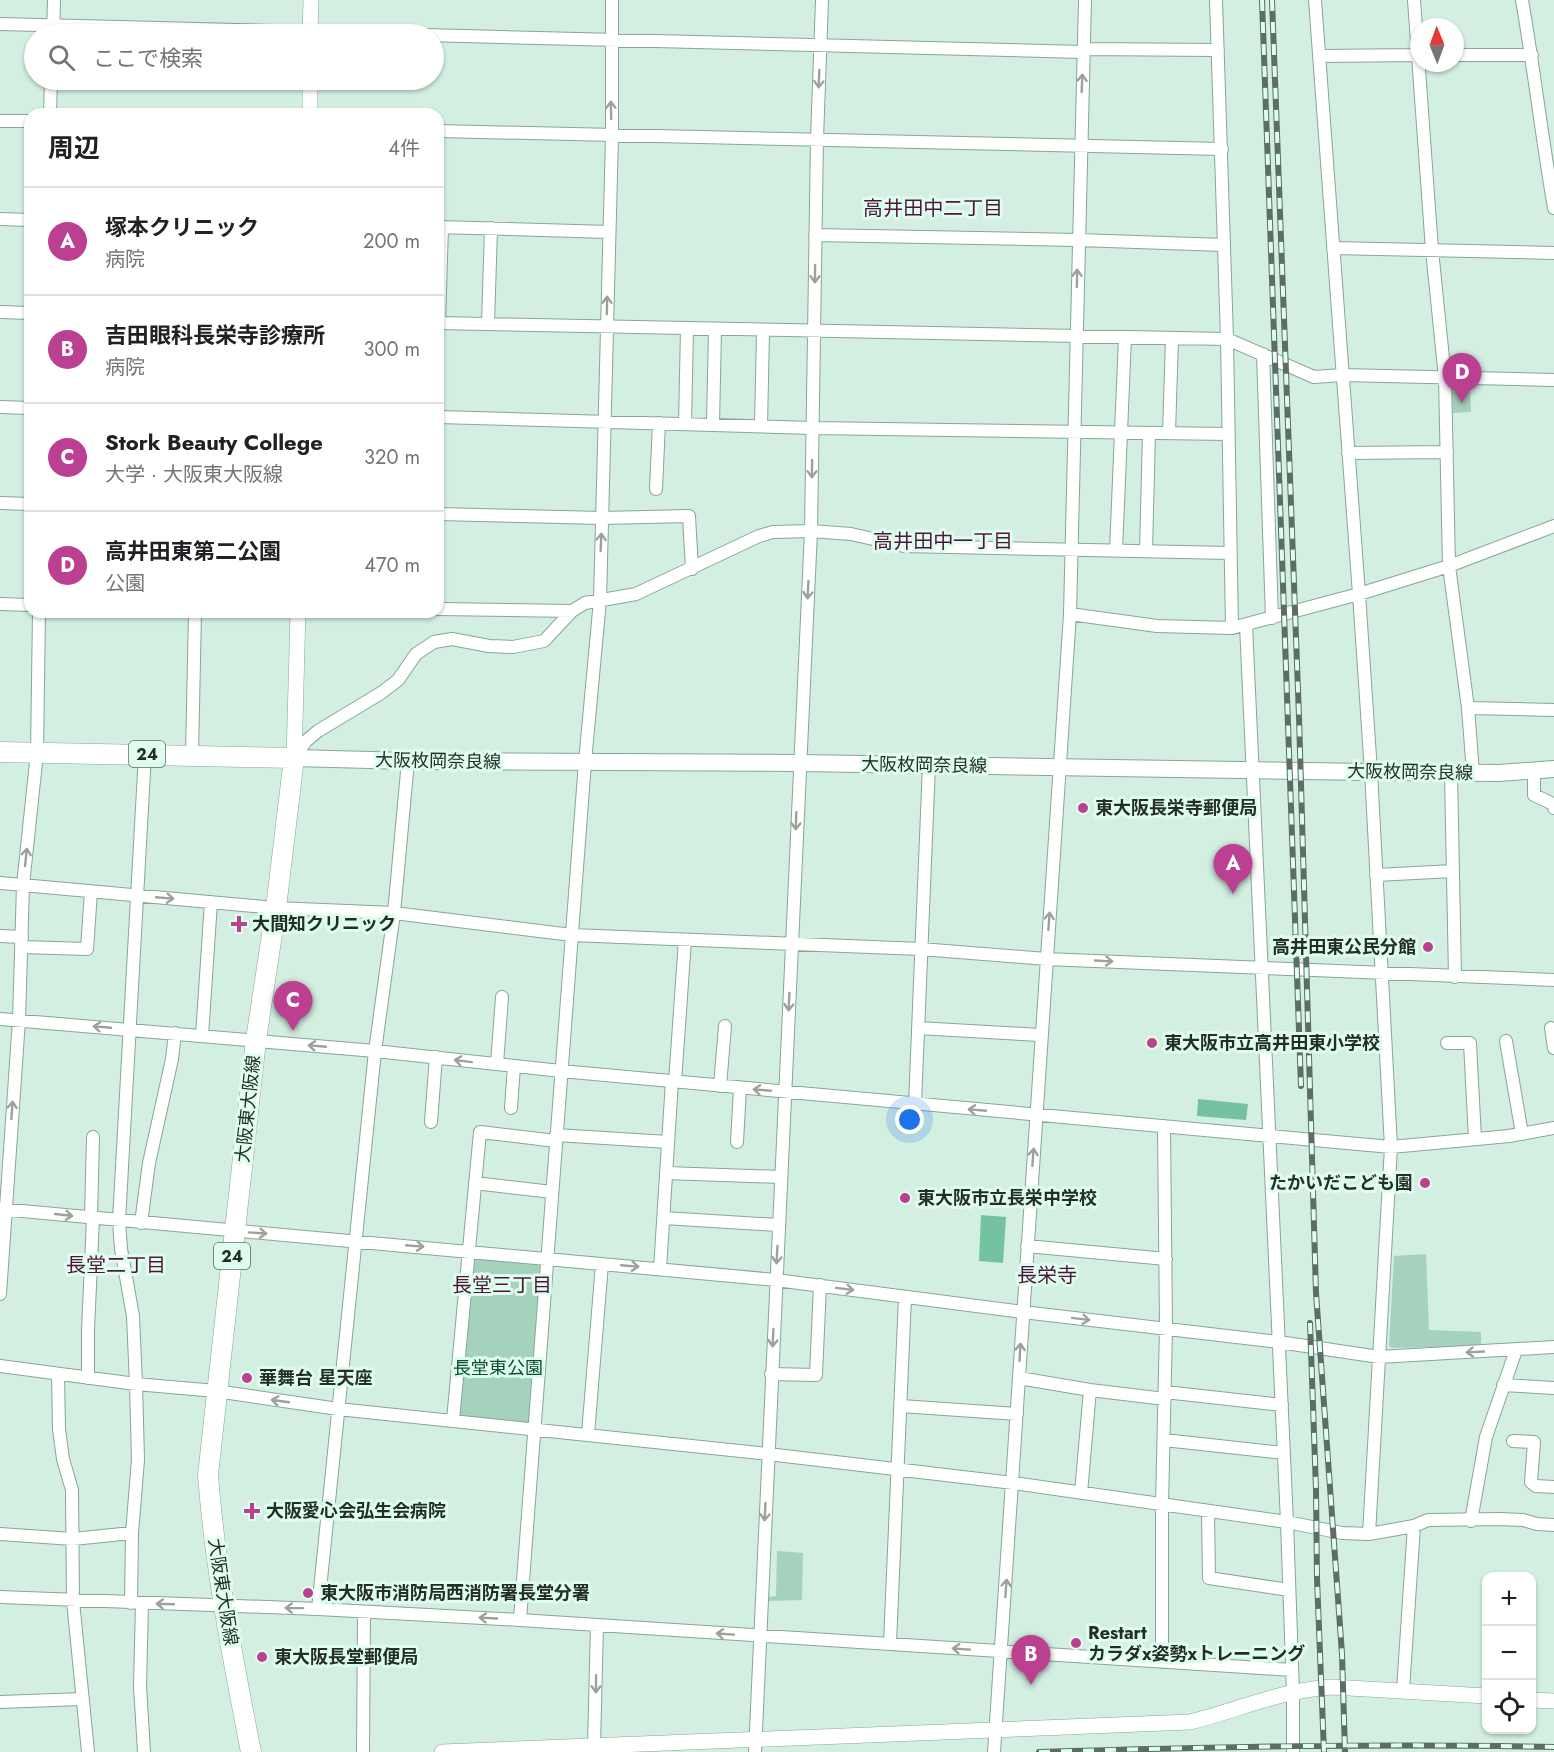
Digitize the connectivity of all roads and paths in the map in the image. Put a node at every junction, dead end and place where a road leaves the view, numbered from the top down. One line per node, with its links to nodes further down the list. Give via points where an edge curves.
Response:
1 (54, 0): 12 (street)
2 (311, 0): 13 (street)
3 (612, 0): 16 (street)
4 (822, 0): 17 (street)
5 (1085, 0): 18 (street)
6 (1216, 0): 19 (street)
7 (1315, 0): 22 (street)
8 (1414, 0): 10 (street)
9 (1522, 0): 21 (street)
10 (1415, 18)
11 (0, 24): 14 (street)
12 (53, 24)
13 (310, 24)
14 (24, 27)
15 (444, 36): 16 (street)
16 (610, 39): 17 (street); 32 (street, one-way to 16)
17 (820, 45): 18 (street); 33 (street, one-way to 33)
18 (1083, 50): 19 (street); 34 (street, one-way to 18)
19 (1218, 50): 35 (street)
20 (1464, 55): 21 (street)
21 (1532, 55): 36 (street)
22 (1319, 56): 23 (street); 45 (street)
23 (1410, 56)
24 (1419, 72): 46 (street)
25 (51, 90): 27 (street)
26 (310, 90): 28 (street)
27 (50, 108)
28 (310, 108)
29 (0, 121): 30 (street)
30 (24, 121)
31 (444, 131): 32 (street)
32 (612, 136): 33 (street); 41 (street)
33 (817, 139): 34 (street); 42 (street)
34 (1080, 145): 35 (street); 43 (street)
35 (1222, 149): 44 (street)
36 (1554, 208)
37 (0, 219): 38 (street)
38 (24, 220)
39 (444, 227): 40 (street)
40 (490, 228): 41 (street); 51 (street)
41 (609, 232): 52 (street, one-way to 41)
42 (815, 236): 43 (street); 56 (street, one-way to 56)
43 (1078, 240): 44 (street); 57 (street, one-way to 43)
44 (1224, 245): 60 (street)
45 (1333, 248): 46 (street); 62 (street)
46 (1432, 250): 47 (street); 63 (street)
47 (1554, 253)
48 (0, 312): 49 (street)
49 (24, 312)
50 (444, 323): 51 (street)
51 (488, 324): 52 (street)
52 (607, 327): 53 (street); 68 (street)
53 (687, 329): 54 (street); 70 (street)
54 (715, 330): 55 (street); 71 (street)
55 (763, 331): 56 (street); 72 (street)
56 (814, 332): 57 (street); 73 (street)
57 (1076, 337): 58 (street); 74 (street)
58 (1125, 337): 59 (street); 75 (street)
59 (1172, 338): 60 (street); 77 (street)
60 (1227, 339): 61 (street); 78 (street)
61 (1263, 354): 62 (street, via 1314,376); 104 (street)
62 (1342, 375): 63 (street); 80 (street)
63 (1445, 378): 64 (street); 79 (street)
64 (1554, 380)
65 (0, 407): 66 (street)
66 (24, 408)
67 (444, 417): 68 (street)
68 (604, 421): 69 (street); 85 (street)
69 (659, 423): 70 (street); 81 (street)
70 (685, 423): 71 (street)
71 (713, 424): 72 (street)
72 (761, 426): 73 (street)
73 (812, 428): 74 (street); 87 (street, one-way to 87)
74 (1073, 431): 75 (street); 88 (street)
75 (1120, 432): 76 (street); 89 (street)
76 (1149, 433): 77 (street); 90 (street)
77 (1170, 433): 78 (street)
78 (1228, 434): 91 (street)
79 (1446, 452): 80 (street); 92 (street)
80 (1348, 453): 94 (street)
81 (656, 489)
82 (0, 503): 83 (street)
83 (24, 504)
84 (444, 514): 85 (street)
85 (602, 518): 93 (street, via 689,516); 95 (street, one-way to 85)
86 (1554, 526): 92 (street)
87 (811, 531): 88 (street, via 850,534 904,546); 93 (street, via 759,536); 116 (street, one-way to 116)
88 (1072, 548): 89 (street); 100 (street)
89 (1116, 550): 90 (street)
90 (1146, 551): 91 (street)
91 (1230, 553): 106 (street)
92 (1449, 566): 94 (street); 107 (street)
93 (692, 570): 95 (street, via 636,594)
94 (1359, 594): 104 (street); 122 (street)
95 (600, 600): 99 (street); 115 (street)
96 (0, 604): 97 (street)
97 (24, 605)
98 (444, 609): 99 (street)
99 (572, 610): 113 (street, via 544,641 513,647 452,639 434,642 416,654 398,680 318,731)
100 (1070, 614): 106 (street, via 1157,626); 118 (street)
101 (39, 618): 110 (street)
102 (195, 618): 112 (street)
103 (298, 618): 113 (street)
104 (1272, 618): 105 (street)
105 (1245, 625): 106 (street); 119 (street)
106 (1232, 628)
107 (1468, 708): 108 (street); 124 (street)
108 (1554, 710)
109 (0, 752): 110 (main road, 24)
110 (37, 753): 111 (main road, 24); 129 (street, one-way to 110)
111 (145, 754): 112 (main road, 24); 131 (street)
112 (192, 755): 113 (main road, 24)
113 (294, 758): 114 (main road, 大阪枚岡奈良線); 133 (main road, 大阪東大阪線 / 24)
114 (408, 761): 115 (main road, 大阪枚岡奈良線); 134 (street)
115 (585, 762): 116 (main road, 大阪枚岡奈良線); 135 (street)
116 (799, 763): 117 (main road, 大阪枚岡奈良線); 139 (street, one-way to 139)
117 (929, 765): 118 (main road, 大阪枚岡奈良線); 140 (street)
118 (1061, 768): 119 (main road, 大阪枚岡奈良線); 141 (street, one-way to 118)
119 (1252, 769): 122 (main road, 大阪枚岡奈良線); 142 (street)
120 (1554, 769): 121 (main road, 大阪枚岡奈良線)
121 (1534, 771): 124 (main road, 大阪枚岡奈良線); 125 (street, via 1534,795)
122 (1371, 772): 123 (main road, 大阪枚岡奈良線); 127 (street)
123 (1450, 773): 124 (main road, 大阪枚岡奈良線); 126 (street)
124 (1473, 773)
125 (1554, 808)
126 (1453, 871): 127 (street); 144 (street)
127 (1376, 875): 143 (street)
128 (0, 883): 129 (street)
129 (23, 885): 130 (street); 138 (street)
130 (91, 892): 131 (street); 138 (street, via 87,949)
131 (138, 896): 132 (street, one-way to 132); 152 (street)
132 (211, 902): 133 (street); 155 (street)
133 (276, 908): 134 (street); 156 (main road, 大阪東大阪線 / 24)
134 (394, 914): 135 (street); 160 (street)
135 (572, 935): 137 (street); 164 (street)
136 (0, 936): 138 (street)
137 (685, 940): 139 (street); 165 (street)
138 (22, 942): 148 (street)
139 (792, 944): 140 (street); 168 (street, one-way to 168)
140 (921, 949): 141 (street); 150 (street)
141 (1046, 958): 142 (street, one-way to 142); 154 (street)
142 (1262, 969): 143 (street); 176 (street)
143 (1381, 973): 144 (street); 182 (street)
144 (1455, 977): 145 (street)
145 (1554, 980)
146 (502, 997): 162 (street)
147 (0, 1018): 148 (street)
148 (18, 1020): 152 (street, one-way to 148); 187 (street, one-way to 148)
149 (725, 1026): 166 (street)
150 (918, 1028): 154 (street); 169 (street)
151 (1551, 1029): 159 (street)
152 (129, 1030): 153 (street); 190 (street)
153 (175, 1034): 155 (street); 191 (street)
154 (1041, 1035): 171 (street)
155 (202, 1036): 156 (street)
156 (256, 1040): 160 (street, one-way to 156); 193 (main road, 大阪東大阪線 / 24)
157 (1506, 1041): 175 (street)
158 (1448, 1043): 179 (street, via 1470,1043)
159 (1554, 1046)
160 (375, 1051): 161 (street); 194 (street)
161 (436, 1057): 162 (street, one-way to 161); 172 (street)
162 (497, 1064): 163 (street)
163 (514, 1066): 164 (street); 170 (street)
164 (561, 1071): 165 (street); 178 (street)
165 (673, 1082): 166 (street); 180 (street)
166 (720, 1086): 167 (street)
167 (740, 1088): 168 (street, one-way to 167); 181 (street)
168 (784, 1092): 169 (street); 184 (street)
169 (915, 1104): 171 (street, one-way to 169)
170 (511, 1108)
171 (1035, 1115): 173 (street); 195 (street, one-way to 171)
172 (431, 1122)
173 (1164, 1126): 176 (street); 198 (street)
174 (1554, 1128): 175 (street)
175 (1522, 1134): 179 (street)
176 (1270, 1136): 182 (street); 207 (street)
177 (93, 1137): 188 (street)
178 (556, 1138): 180 (street); 185 (street, via 480,1132); 186 (street)
179 (1475, 1139): 182 (street)
180 (668, 1142): 183 (street)
181 (737, 1142)
182 (1391, 1147): 210 (street)
183 (666, 1173): 184 (street); 189 (street)
184 (780, 1177): 192 (street)
185 (475, 1183): 186 (street); 196 (street)
186 (552, 1192): 197 (street)
187 (3, 1209): 188 (street, one-way to 188); 203 (street)
188 (92, 1218): 190 (street); 214 (street)
189 (664, 1218): 192 (street); 200 (street)
190 (118, 1221): 191 (street); 216 (street, via 133,1316)
191 (141, 1223): 193 (street)
192 (778, 1225): 201 (street, one-way to 201)
193 (234, 1232): 194 (street, one-way to 194); 220 (main road, 大阪東大阪線 / 24)
194 (357, 1241): 196 (street, one-way to 196); 224 (street)
195 (1027, 1246): 198 (street); 205 (street)
196 (468, 1251): 197 (street); 226 (street)
197 (547, 1258): 199 (street); 227 (street)
198 (1166, 1259): 206 (street)
199 (602, 1263): 200 (street, one-way to 200); 228 (street)
200 (660, 1269): 201 (street)
201 (776, 1280): 202 (street); 213 (street, one-way to 213)
202 (820, 1285): 204 (street, one-way to 204); 213 (street, via 816,1375)
203 (0, 1294)
204 (905, 1297): 205 (street); 223 (street)
205 (1023, 1312): 206 (street, one-way to 206); 215 (street, one-way to 205)
206 (1166, 1328): 207 (street); 221 (street)
207 (1279, 1342): 210 (street); 222 (street)
208 (1554, 1347): 209 (street)
209 (1516, 1350): 210 (street, one-way to 210); 217 (street)
210 (1379, 1357): 245 (street)
211 (0, 1366): 212 (street)
212 (58, 1374): 214 (street); 246 (street, via 58,1429 72,1490)
213 (771, 1374): 232 (street)
214 (88, 1378): 216 (street)
215 (1019, 1378): 219 (street); 225 (street)
216 (136, 1384): 220 (street); 243 (street, via 138,1460)
217 (1503, 1385): 218 (street); 239 (street, via 1486,1437)
218 (1554, 1388)
219 (1090, 1390): 221 (street); 236 (street)
220 (216, 1391): 224 (street, one-way to 220); 251 (main road, 大阪東大阪線 / 24, via 208,1475)
221 (1165, 1395): 222 (street); 229 (street)
222 (1282, 1405): 231 (street)
223 (901, 1406): 225 (street); 233 (street)
224 (338, 1409): 226 (street); 252 (street)
225 (1017, 1414): 234 (street)
226 (453, 1420): 227 (street)
227 (534, 1428): 228 (street); 254 (street)
228 (588, 1434): 232 (street)
229 (1164, 1440): 231 (street); 237 (street)
230 (1514, 1441): 235 (street, via 1534,1442 1531,1482)
231 (1284, 1453): 240 (street)
232 (768, 1454): 233 (street); 256 (street, one-way to 256)
233 (898, 1469): 234 (street); 257 (street)
234 (1013, 1483): 236 (street); 258 (street, one-way to 234)
235 (1554, 1487)
236 (1081, 1493): 237 (street)
237 (1162, 1505): 238 (street); 259 (street)
238 (1208, 1511): 240 (street); 247 (street, via 1209,1578)
239 (1471, 1521): 241 (street, via 1523,1520); 242 (street, via 1428,1520)
240 (1287, 1522): 245 (street); 247 (street)
241 (1554, 1525)
242 (1414, 1527): 245 (street); 261 (street)
243 (132, 1533): 246 (street); 250 (street)
244 (0, 1534): 246 (street)
245 (1369, 1534)
246 (73, 1539): 249 (street)
247 (1289, 1590): 260 (street)
248 (0, 1597): 249 (street)
249 (73, 1601): 250 (street); 264 (street)
250 (136, 1603): 251 (street, one-way to 250); 272 (street)
251 (223, 1606): 252 (street, one-way to 251); 273 (main road, 大阪東大阪線 / 24)
252 (318, 1609): 253 (street)
253 (364, 1612): 254 (street, one-way to 253); 274 (street)
254 (520, 1620): 255 (street)
255 (597, 1625): 256 (street, one-way to 255); 270 (street, one-way to 270)
256 (761, 1636): 257 (street); 269 (street)
257 (890, 1643): 258 (street, one-way to 257)
258 (1002, 1652): 259 (street); 268 (street)
259 (1162, 1662): 260 (street)
260 (1292, 1671): 262 (street)
261 (1402, 1690): 262 (street, via 1332,1687); 263 (street)
262 (1293, 1692): 268 (street, via 1190,1722); 277 (street)
263 (1482, 1696)
264 (82, 1699): 267 (street); 271 (street)
265 (1536, 1700): 266 (street)
266 (1554, 1701)
267 (0, 1702)
268 (996, 1730): 269 (street); 276 (street)
269 (756, 1746): 270 (street)
270 (595, 1749): 275 (street)
271 (88, 1752)
272 (144, 1752)
273 (251, 1752)
274 (363, 1752)
275 (442, 1752)
276 (994, 1752)
277 (1293, 1752)

